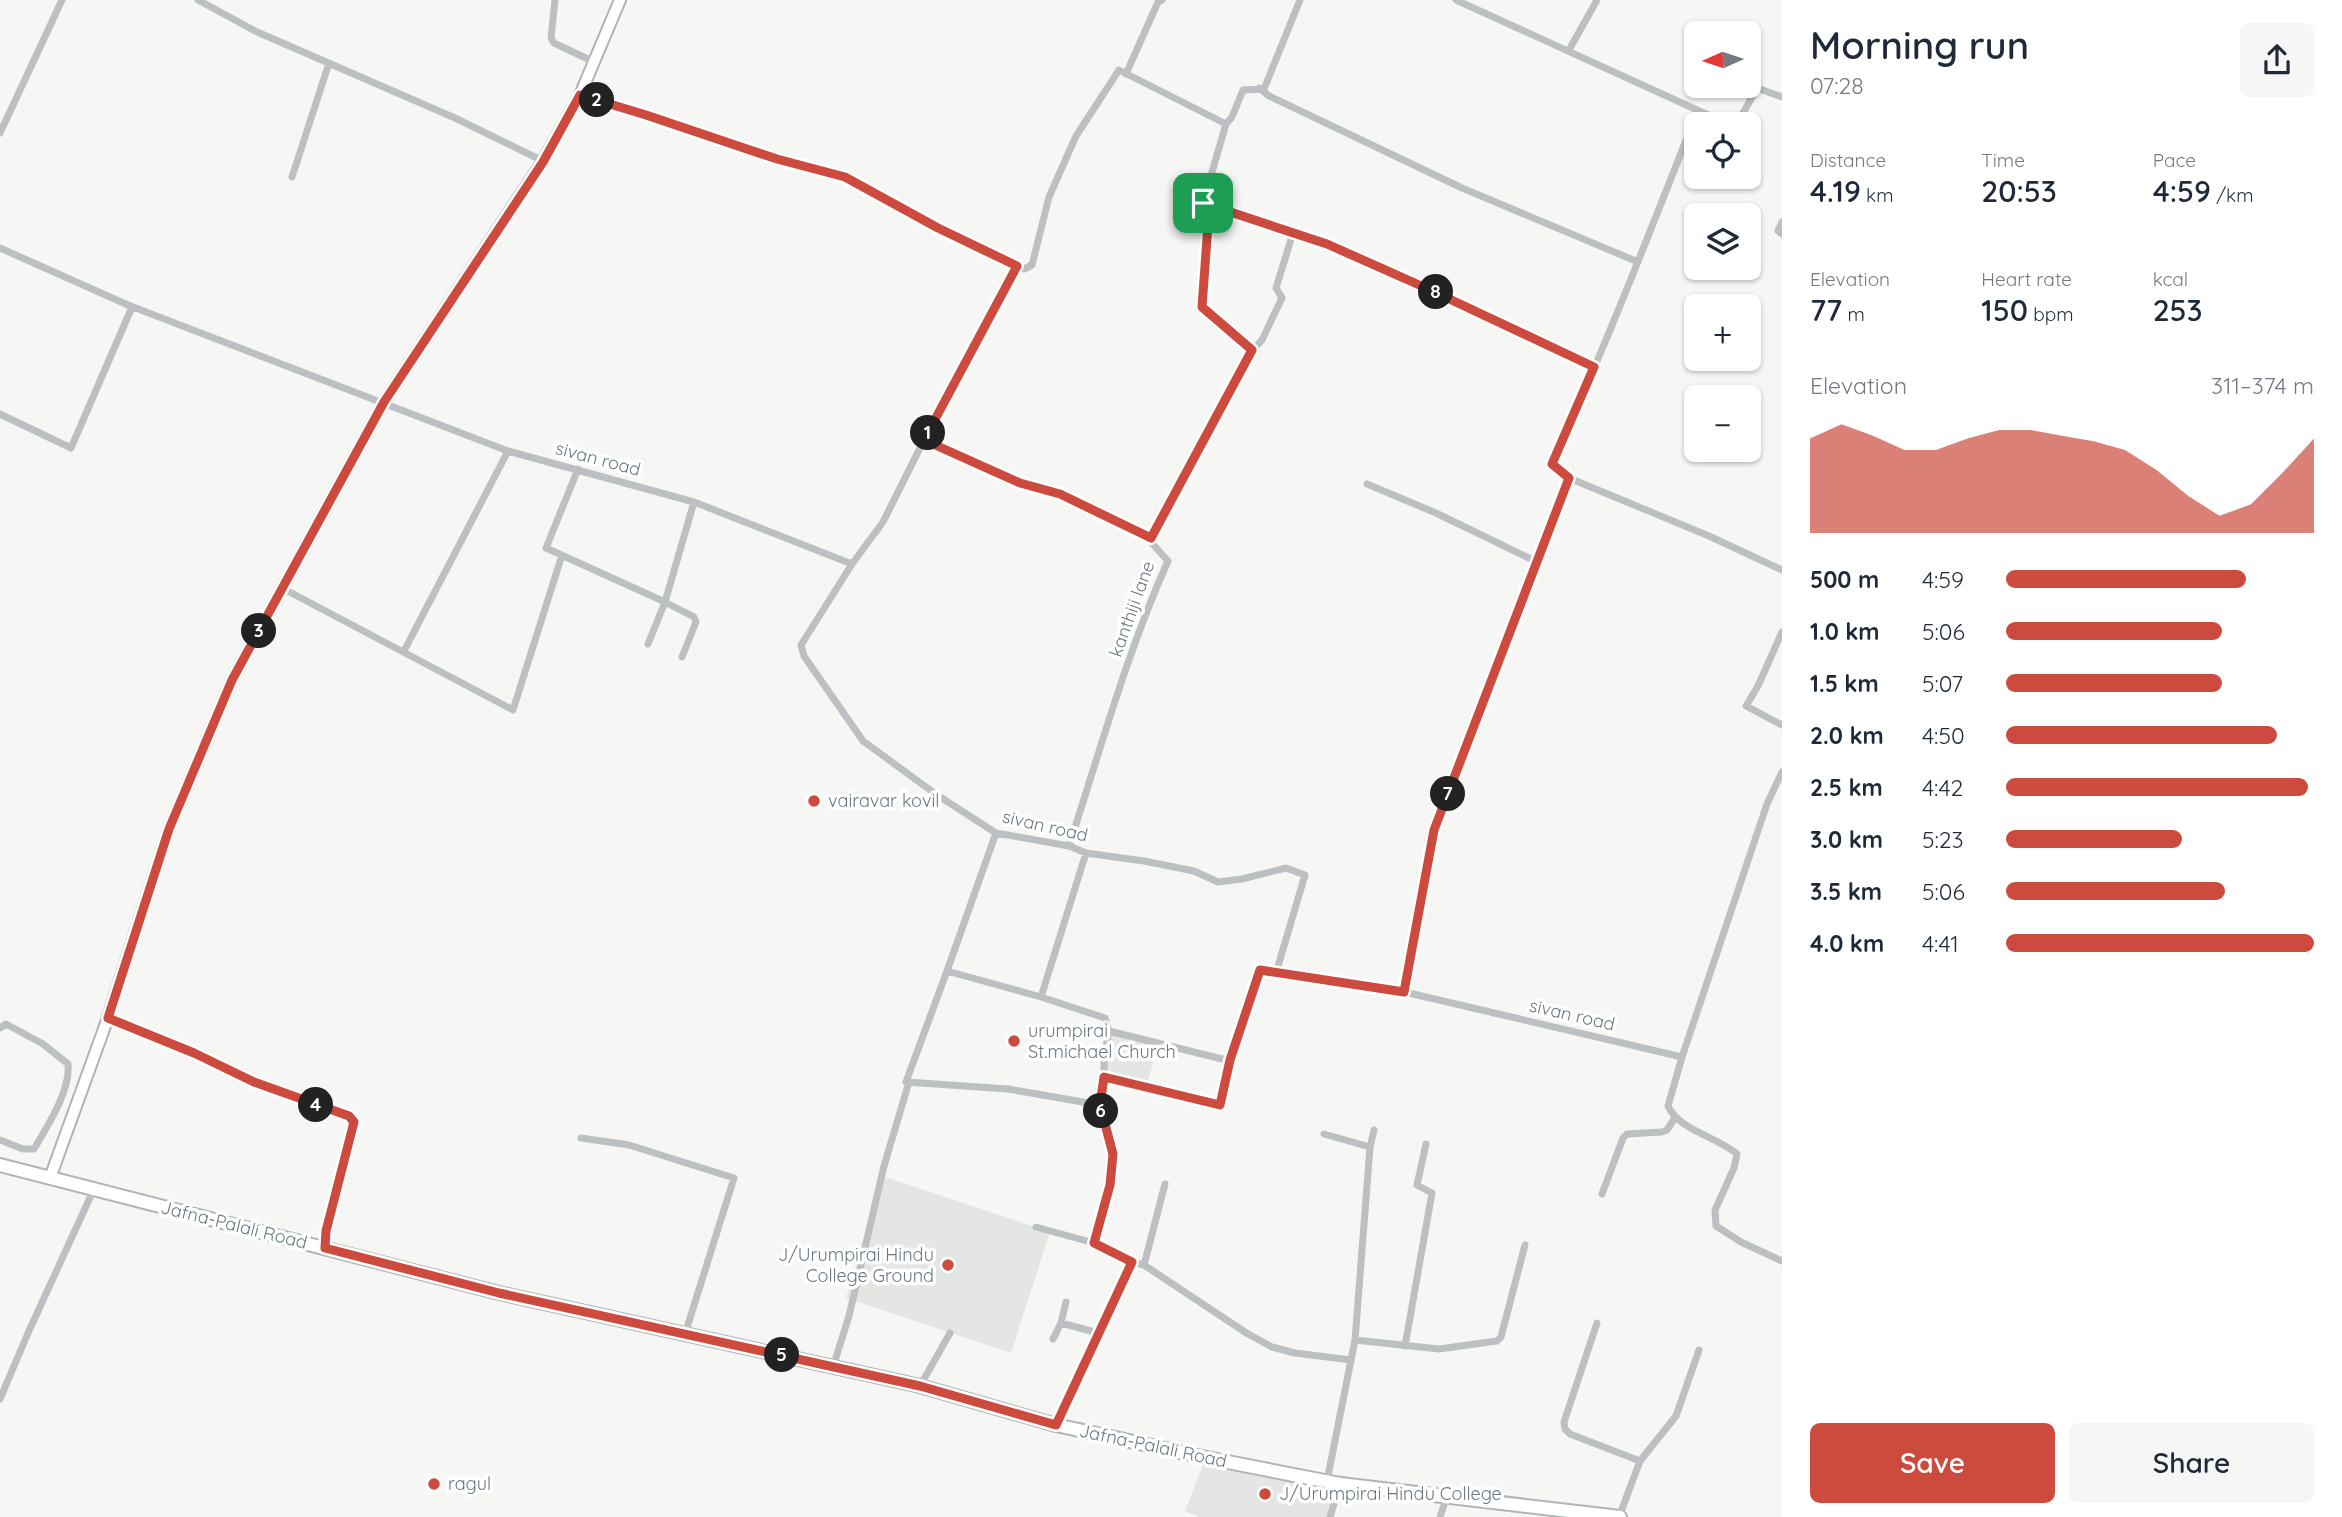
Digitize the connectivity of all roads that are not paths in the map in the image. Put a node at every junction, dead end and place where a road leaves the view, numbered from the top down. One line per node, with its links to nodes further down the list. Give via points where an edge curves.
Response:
1 (62, 0): 18 (street)
2 (198, 0): 11 (street)
3 (555, 0): 10 (street, via 554,43)
4 (621, 0): 10 (street)
5 (1162, 0): 12 (street)
6 (1300, 0): 13 (street, via 1264,89)
7 (1456, 0): 9 (street)
8 (1597, 0): 9 (street)
9 (1569, 50): 16 (street)
10 (594, 62): 14 (street)
11 (329, 63): 19 (street); 20 (street)
12 (1126, 74): 17 (street); 27 (street, via 1119,70 1076,136 1049,197 1032,265)
13 (1259, 88): 17 (street, via 1243,90); 26 (street, via 1440,178)
14 (580, 95): 19 (street); 27 (street, via 845,177)
15 (1782, 97): 16 (street, via 1757,88 1738,122 1728,124)
16 (1698, 110): 26 (street)
17 (1226, 124): 21 (street)
18 (0, 132)
19 (543, 162): 31 (street)
20 (292, 177)
21 (1203, 203): 23 (street); 29 (street, via 1209,211 1202,307)
22 (1782, 222): 24 (street, via 1778,231)
23 (1293, 233): 29 (street, kanthiji lane, via 1276,288 1282,298 1262,340); 30 (street, via 1426,288)
24 (1782, 234)
25 (0, 248): 28 (street, sivan road)
26 (1638, 262): 30 (street)
27 (1017, 266): 33 (street)
28 (132, 307): 31 (street, sivan road); 32 (street, via 71,448)
29 (1252, 350): 39 (street, kanthiji lane)
30 (1594, 367): 36 (street, via 1552,464)
31 (384, 402): 34 (street, sivan road); 44 (street)
32 (0, 414)
33 (924, 440): 39 (street, via 1020,483 1060,494); 42 (street, via 883,522)
34 (508, 451): 35 (street, sivan road); 48 (street)
35 (578, 469): 38 (street, sivan road); 40 (street, via 546,544)
36 (1569, 478): 41 (street); 43 (street)
37 (1367, 484): 41 (street)
38 (694, 502): 42 (street, sivan road); 45 (street)
39 (1151, 538): 53 (street, kanthiji lane, via 1168,561 1129,661)
40 (562, 555): 45 (street); 48 (street, via 513,710)
41 (1536, 562): 57 (street, via 1434,830)
42 (852, 564): 52 (street, sivan road, via 801,646 804,656 863,741)
43 (1782, 570)
44 (282, 588): 48 (street); 59 (street, via 232,680 169,829)
45 (665, 601): 47 (street); 49 (street, via 696,622)
46 (1782, 632): 50 (street, via 1746,706)
47 (648, 644)
48 (404, 651)
49 (682, 657)
50 (1782, 725)
51 (1782, 772): 62 (street, via 1767,804)
52 (996, 833): 53 (street, sivan road); 55 (street)
53 (1069, 846): 54 (street, sivan road)
54 (1086, 853): 56 (street, sivan road, via 1144,860 1218,882 1286,868 1305,875); 58 (street)
55 (947, 971): 58 (street); 65 (street)
56 (1276, 973): 57 (street, sivan road); 63 (street, via 1260,970)
57 (1404, 992): 62 (street, sivan road)
58 (1041, 997): 61 (street, via 1105,1018)
59 (108, 1018): 75 (street); 82 (street, via 254,1082 349,1116 354,1122)
60 (0, 1028): 71 (street, via 6,1024 43,1044 68,1064 69,1075 34,1149)
61 (1109, 1031): 63 (street); 64 (street)
62 (1682, 1057): 67 (street, via 1668,1106)
63 (1230, 1060): 64 (street, via 1220,1105)
64 (1104, 1077): 66 (street)
65 (909, 1082): 66 (street, via 1008,1089); 97 (street)
66 (1100, 1105): 80 (street, via 1113,1154 1110,1185)
67 (1674, 1119): 78 (street, via 1662,1132 1623,1138); 83 (street, via 1737,1154 1714,1210 1716,1226)
68 (1374, 1130): 73 (street)
69 (1324, 1134): 73 (street)
70 (580, 1138): 91 (street, via 629,1145 734,1178)
71 (0, 1140)
72 (1426, 1144): 94 (street, via 1417,1185 1432,1193)
73 (1370, 1147): 93 (street)
74 (0, 1165): 75 (main road, Jafna-Palali Road)
75 (50, 1178): 77 (main road, Jafna-Palali Road)
76 (1165, 1184): 85 (street)
77 (94, 1189): 82 (main road, Jafna-Palali Road); 99 (street)
78 (1602, 1194)
79 (1036, 1227): 80 (street)
80 (1094, 1243): 84 (street)
81 (1525, 1245): 94 (street, via 1497,1341 1438,1349)
82 (325, 1248): 91 (main road, Jafna-Palali Road)
83 (1782, 1261)
84 (1132, 1262): 85 (street); 90 (street)
85 (1144, 1265): 96 (street, via 1272,1347)
86 (1066, 1302): 87 (street)
87 (1061, 1323): 90 (street); 92 (street)
88 (1597, 1323): 101 (street, via 1565,1429)
89 (950, 1333): 98 (street)
90 (1098, 1333): 100 (street)
91 (685, 1334): 97 (main road, Jafna-Palali Road)
92 (1054, 1339)
93 (1355, 1340): 94 (street); 96 (street)
94 (1405, 1346)
95 (1699, 1350): 101 (street, via 1676,1416)
96 (1351, 1360): 102 (street)
97 (833, 1367): 98 (main road, Jafna-Palali Road)
98 (920, 1386): 100 (main road, Jafna-Palali Road)
99 (0, 1399)
100 (1056, 1425): 102 (main road, Jafna-Palali Road)
101 (1640, 1461): 107 (street)
102 (1333, 1483): 103 (main road, Jafna-Palali Road); 105 (street)
103 (1447, 1496): 104 (main road, Jafna-Palali Road); 106 (street)
104 (1577, 1514): 107 (main road, Jafna-Palali Road)
105 (1330, 1517)
106 (1440, 1517)
107 (1619, 1517)

